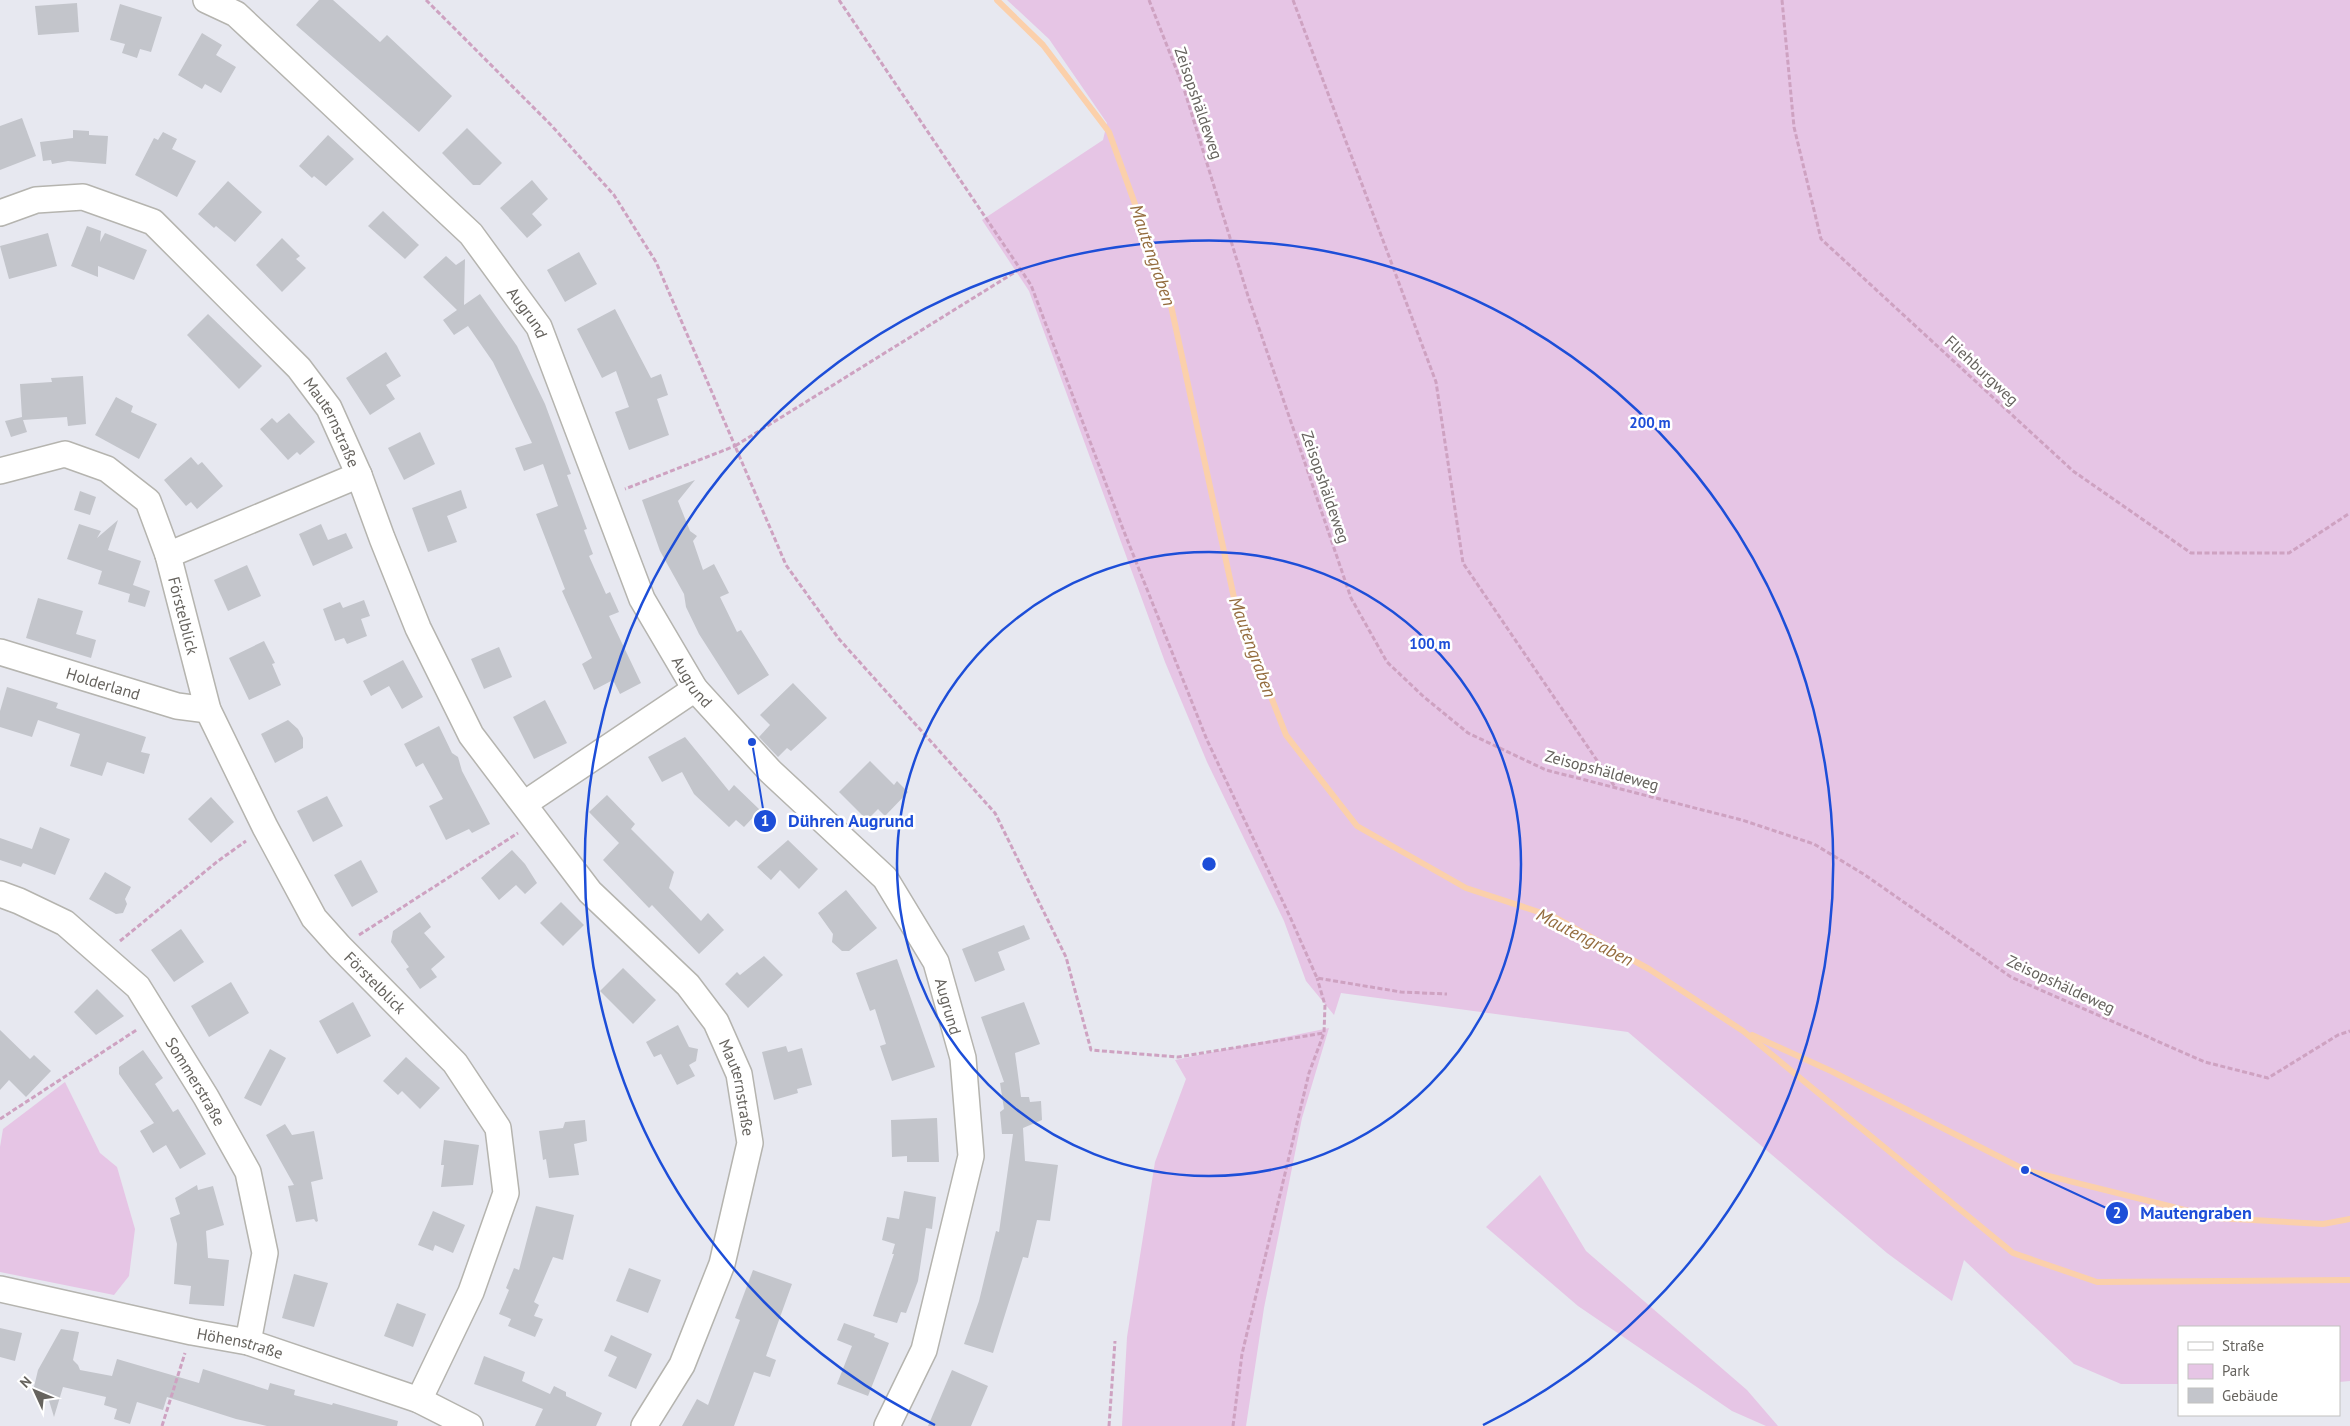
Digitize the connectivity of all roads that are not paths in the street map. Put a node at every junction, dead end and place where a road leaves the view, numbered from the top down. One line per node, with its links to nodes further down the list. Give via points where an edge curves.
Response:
1 (206, 0): 7 (street, Augrund, via 236,14 471,234 539,327 642,599)
2 (0, 213): 4 (street, Mauternstraße, via 36,200 83,197 154,222 299,368 329,408)
3 (0, 472): 5 (street, Förstelblick, via 65,454 107,468 148,501)
4 (359, 475): 5 (street, Förstelblick); 9 (street, Mauternstraße, via 418,628 471,735)
5 (168, 555): 8 (street, Förstelblick)
6 (0, 652): 8 (street, Holderland, via 177,706)
7 (695, 689): 9 (street); 16 (street, Augrund, via 770,771 885,878 936,962 963,1058 971,1156 924,1350)
8 (208, 710): 13 (street, Förstelblick, via 314,918 455,1063 498,1128 506,1194 471,1292)
9 (530, 813): 15 (street, Mauternstraße, via 590,892 688,984 716,1022 739,1074 750,1143 722,1264 682,1365)
10 (0, 894): 12 (street, Sommerstraße, via 65,923 138,987 248,1172 265,1253)
11 (0, 1289): 12 (street, Höhenstraße)
12 (248, 1342): 13 (street, Höhenstraße)
13 (419, 1400): 14 (street, Höhenstraße)
14 (470, 1426)
15 (644, 1426)
16 (887, 1426)

